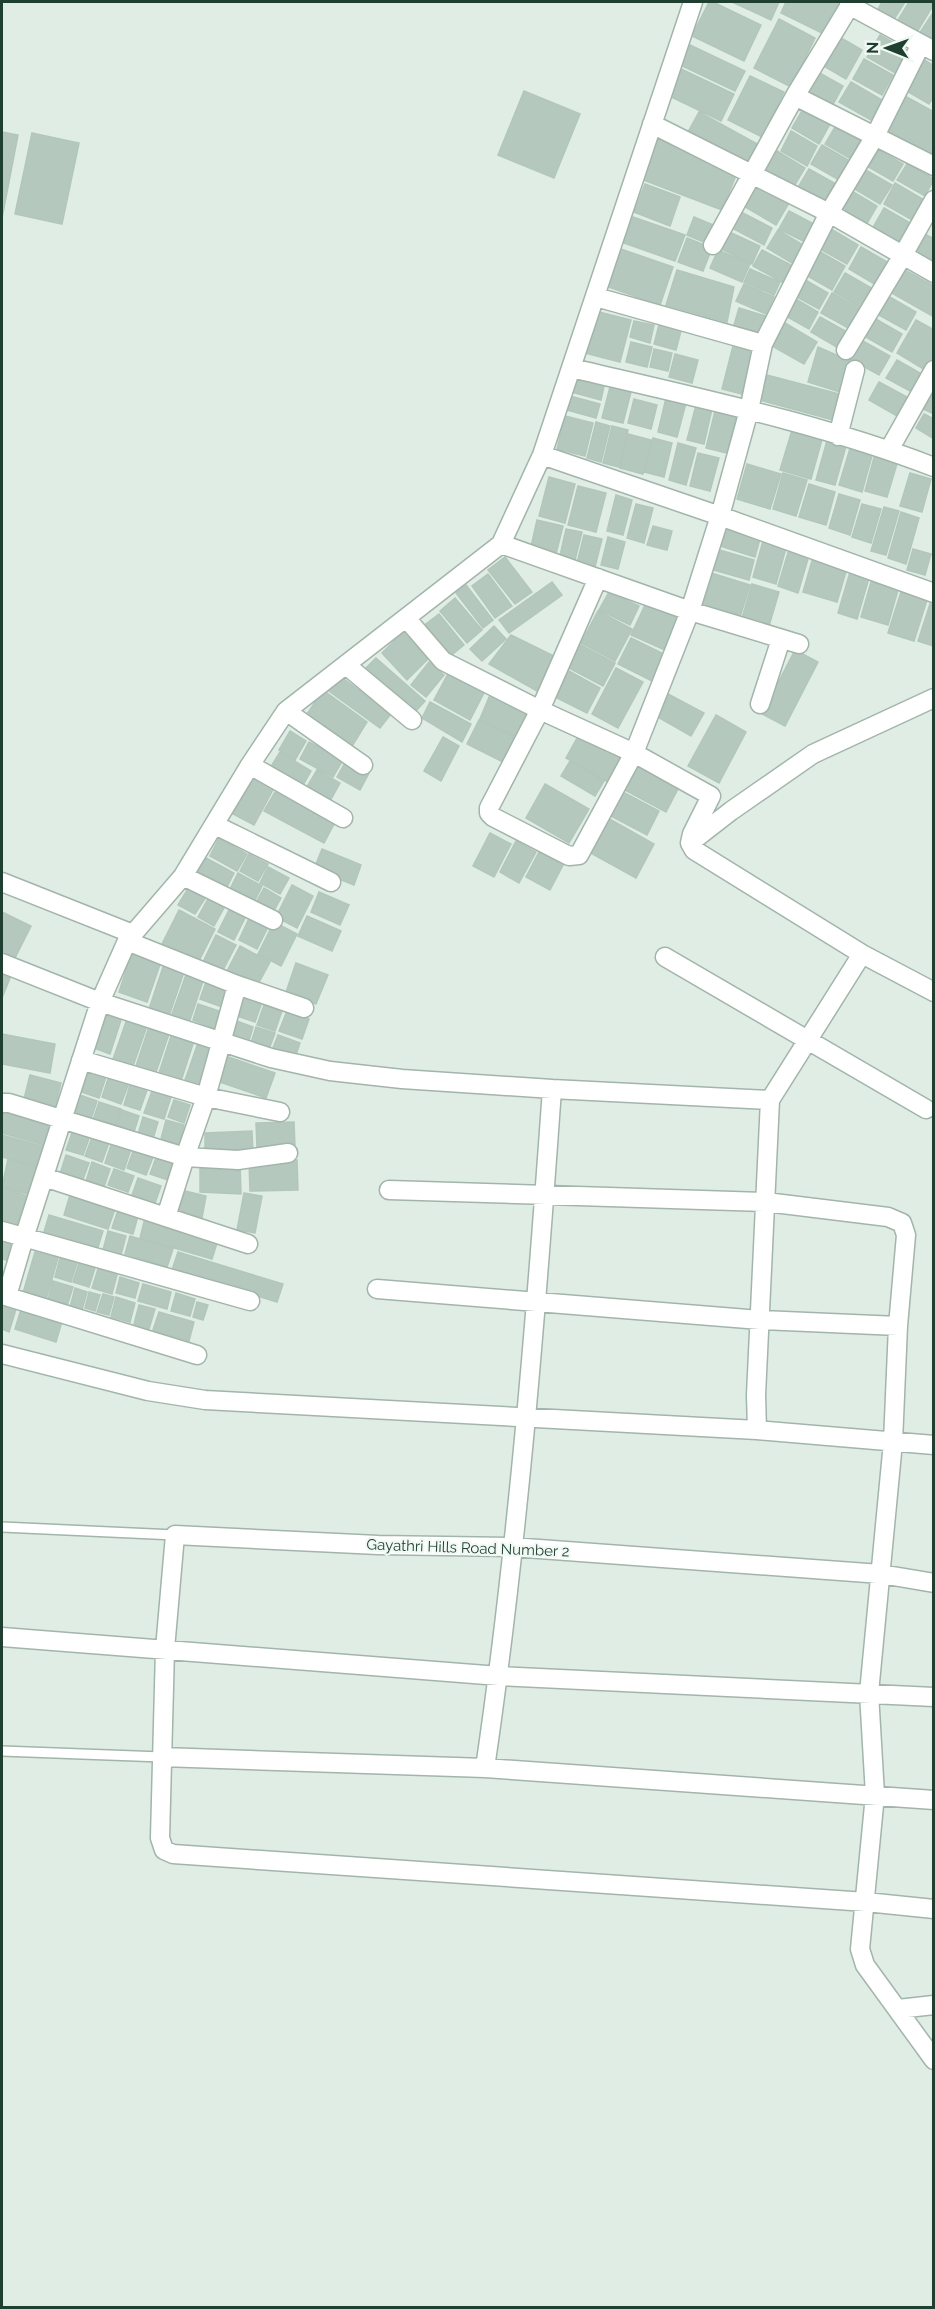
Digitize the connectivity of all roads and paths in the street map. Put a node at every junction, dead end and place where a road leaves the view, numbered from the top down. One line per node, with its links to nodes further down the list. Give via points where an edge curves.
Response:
1 (693, 2): 5 (street)
2 (850, 3): 3 (street); 4 (street)
3 (927, 47): 6 (street)
4 (795, 96): 6 (street); 8 (street)
5 (652, 124): 8 (street); 14 (street)
6 (875, 136): 7 (street); 10 (street)
7 (933, 166)
8 (753, 174): 10 (street); 11 (street)
9 (933, 200): 12 (street)
10 (829, 213): 12 (street); 15 (street)
11 (713, 245)
12 (903, 255): 13 (street); 16 (street)
13 (933, 273)
14 (596, 297): 15 (street); 17 (street)
15 (763, 344): 20 (street)
16 (846, 350)
17 (572, 368): 20 (street); 23 (street)
18 (855, 370): 21 (street)
19 (933, 370): 22 (street)
20 (749, 410): 21 (street); 25 (street)
21 (838, 436): 22 (street)
22 (889, 450): 24 (street)
23 (542, 455): 25 (street); 26 (street)
24 (933, 467)
25 (720, 516): 28 (street); 29 (street)
26 (501, 544): 27 (street); 30 (street)
27 (598, 578): 29 (street); 36 (street)
28 (933, 594)
29 (690, 611): 31 (street); 39 (street)
30 (406, 618): 33 (street); 36 (street, via 443,661)
31 (782, 639): 32 (street); 35 (street)
32 (799, 644)
33 (346, 665): 37 (street); 38 (street)
34 (933, 698): 44 (street, via 813,754)
35 (760, 704)
36 (540, 710): 39 (street); 39 (street, via 489,813 569,856 579,855)
37 (286, 711): 40 (street); 41 (street)
38 (412, 720)
39 (634, 753): 44 (street, via 711,796)
40 (250, 765): 42 (street); 43 (street)
41 (363, 765)
42 (343, 818)
43 (215, 825): 45 (street); 47 (street)
44 (690, 843): 50 (street, via 694,850)
45 (183, 876): 48 (street); 49 (street)
46 (2, 882): 49 (street)
47 (331, 882)
48 (273, 920)
49 (130, 937): 53 (street); 55 (street)
50 (862, 954): 54 (street); 58 (street)
51 (665, 957): 58 (street)
52 (2, 963): 55 (street)
53 (237, 985): 56 (street); 57 (street)
54 (933, 992)
55 (99, 1002): 57 (street); 59 (street)
56 (304, 1008)
57 (221, 1041): 60 (street, via 271,1058 330,1071); 61 (street)
58 (807, 1041): 62 (street); 64 (street)
59 (81, 1060): 61 (street); 66 (street)
60 (552, 1089): 62 (street); 71 (street)
61 (206, 1097): 65 (street); 68 (street)
62 (770, 1100): 72 (street)
63 (2, 1103): 66 (street)
64 (926, 1109)
65 (280, 1112)
66 (62, 1118): 68 (street); 69 (street)
67 (288, 1152): 68 (street, via 238,1160)
68 (184, 1156): 73 (street)
69 (44, 1177): 73 (street); 75 (street)
70 (389, 1190): 71 (street)
71 (544, 1195): 72 (street); 80 (street)
72 (766, 1202): 81 (street); 82 (street, via 888,1217 902,1223 906,1234)
73 (166, 1217): 76 (street)
74 (2, 1232): 75 (street)
75 (24, 1238): 78 (street); 79 (street)
76 (248, 1244)
77 (377, 1289): 80 (street)
78 (4, 1295): 84 (street)
79 (250, 1301)
80 (537, 1302): 81 (street); 85 (street)
81 (760, 1320): 82 (street); 86 (street)
82 (898, 1326): 87 (street)
83 (2, 1354): 85 (street, via 148,1391 205,1400)
84 (196, 1355)
85 (527, 1418): 86 (street); 91 (street)
86 (757, 1430): 87 (street)
87 (892, 1442): 88 (street); 92 (street)
88 (933, 1445)
89 (2, 1527): 90 (lane, Gayathri Hills Road Number 2)
90 (175, 1535): 91 (street, Gayathri Hills Road Number 2); 95 (street)
91 (512, 1547): 92 (street, Gayathri Hills Road Number 2); 96 (street)
92 (881, 1574): 93 (street, Gayathri Hills Road Number 2); 97 (street)
93 (933, 1583)
94 (2, 1637): 95 (street)
95 (165, 1649): 96 (street); 100 (street)
96 (499, 1676): 97 (street); 101 (street)
97 (869, 1693): 98 (street); 102 (street)
98 (933, 1697)
99 (2, 1751): 100 (lane)
100 (162, 1757): 101 (street); 104 (street, via 160,1838 164,1850 173,1854)
101 (486, 1768): 102 (street)
102 (875, 1796): 103 (street); 104 (street)
103 (933, 1800)
104 (866, 1902): 105 (street); 107 (street, via 862,1958)
105 (933, 1909)
106 (933, 2005): 107 (street)
107 (898, 2009): 108 (street)
108 (933, 2060)

